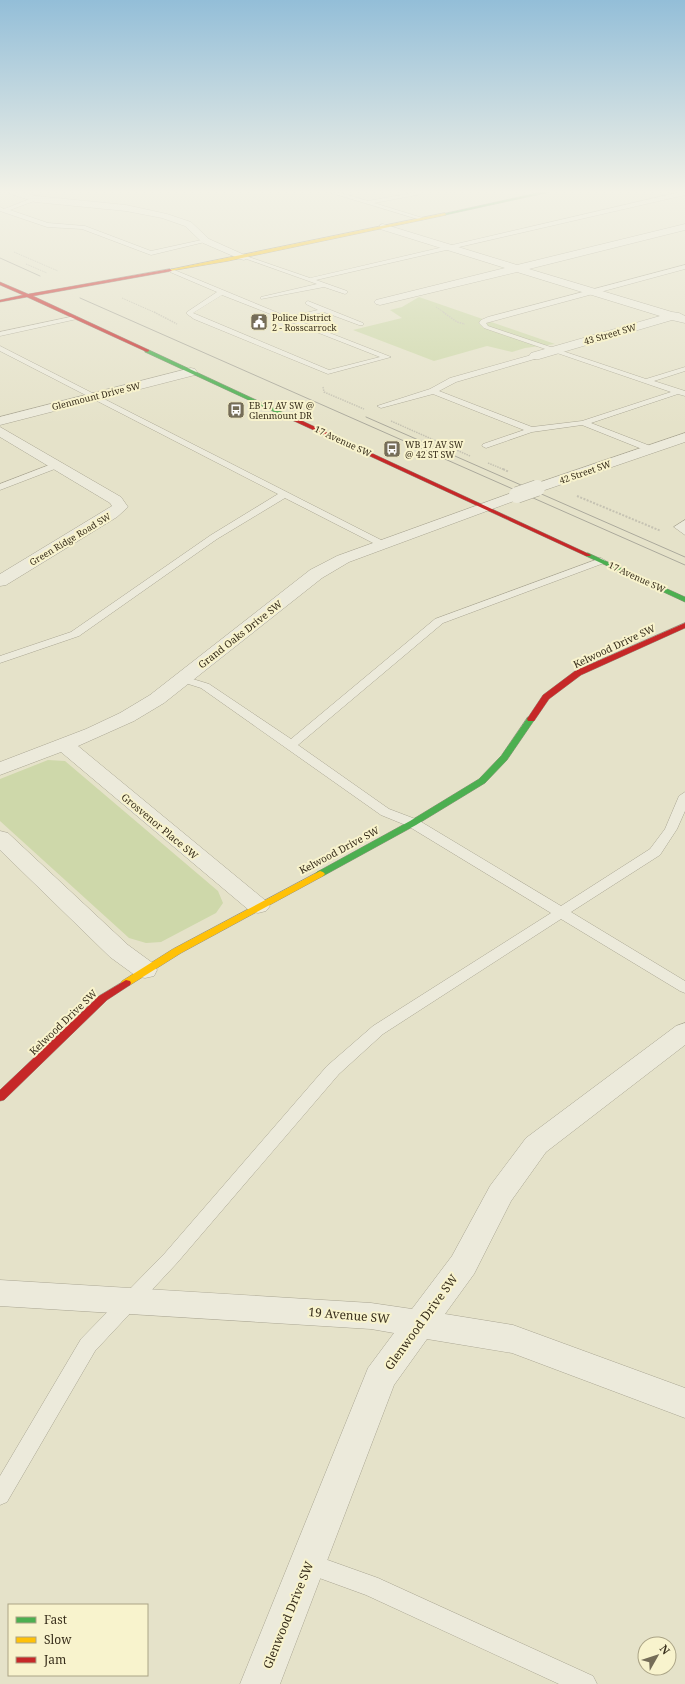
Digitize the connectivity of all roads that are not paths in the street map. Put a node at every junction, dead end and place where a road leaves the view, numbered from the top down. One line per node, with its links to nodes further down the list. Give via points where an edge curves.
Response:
1 (184, 269): 7 (street)
2 (276, 269): 8 (lane)
3 (356, 269): 8 (lane)
4 (514, 269): 17 (street)
5 (518, 269): 13 (street)
6 (679, 269): 13 (lane)
7 (172, 271): 11 (lane); 14 (street)
8 (308, 280): 10 (lane)
9 (0, 284): 14 (street, 17 Avenue SW)
10 (323, 285): 12 (lane); 15 (lane)
11 (222, 292): 23 (lane); 23 (lane, via 188,313 204,322 328,372 387,357)
12 (345, 292)
13 (591, 292): 21 (street); 28 (lane, via 490,318 482,323)
14 (27, 296): 16 (street); 22 (street, 17 Avenue SW)
15 (263, 298)
16 (0, 301)
17 (380, 302)
18 (308, 303): 19 (lane)
19 (326, 310): 23 (lane); 25 (lane)
20 (685, 312): 21 (street, 43 Street SW)
21 (672, 316): 24 (street); 28 (street, 43 Street SW)
22 (75, 318): 26 (lane); 31 (street, 17 Avenue SW)
23 (288, 319)
24 (685, 320)
25 (362, 324)
26 (0, 334)
27 (0, 348): 35 (lane)
28 (556, 350): 29 (street, 43 Street SW); 32 (lane)
29 (536, 356): 33 (lane, via 454,380)
30 (685, 368): 32 (lane)
31 (191, 372): 35 (street, Glenmount Drive SW); 47 (street, 17 Avenue SW)
32 (646, 381): 34 (lane)
33 (433, 390): 36 (lane); 39 (lane)
34 (682, 393): 38 (lane)
35 (93, 397): 37 (street, Glenmount Drive SW); 46 (lane)
36 (381, 406)
37 (0, 421)
38 (583, 423): 39 (lane); 43 (lane)
39 (531, 430): 42 (lane)
40 (0, 431): 44 (street, Green Ridge Road SW)
41 (685, 437): 43 (street, 42 Street SW)
42 (486, 446)
43 (650, 449): 47 (street, 42 Street SW, bridge)
44 (58, 465): 45 (lane); 52 (street, Green Ridge Road SW, via 116,500 120,507)
45 (0, 487)
46 (284, 495): 50 (lane); 55 (lane, via 214,537 75,634)
47 (484, 506): 50 (street, Grand Oaks Drive SW); 51 (street, 17 Avenue SW)
48 (685, 522): 49 (lane, via 679,527)
49 (685, 532)
50 (382, 544): 56 (street, Grand Oaks Drive SW, via 344,559 316,574)
51 (601, 561): 53 (street, 17 Avenue SW); 58 (lane, via 439,621)
52 (0, 581)
53 (685, 600)
54 (685, 625): 61 (street, Kelwood Drive SW, via 578,673 546,697 504,758 482,781)
55 (0, 660)
56 (184, 678): 57 (street, Grand Oaks Drive SW, via 157,699 127,717); 58 (lane, via 205,686)
57 (63, 744): 59 (street, Grand Oaks Drive SW); 63 (street, Grosvenor Place SW)
58 (291, 745): 61 (lane, via 385,812)
59 (0, 769)
60 (685, 796): 64 (lane, via 671,829 654,852)
61 (413, 823): 63 (street, Kelwood Drive SW); 64 (lane)
62 (0, 838): 65 (street, via 119,951)
63 (258, 906): 65 (street, Kelwood Drive SW)
64 (561, 912): 66 (lane); 70 (lane, via 378,1030 333,1070 171,1258)
65 (145, 970): 68 (street, Kelwood Drive SW, via 103,998)
66 (685, 988)
67 (685, 1032): 71 (street, Glenwood Drive SW, via 536,1144 500,1194 463,1264)
68 (0, 1097)
69 (0, 1293): 70 (street, 19 Avenue SW)
70 (131, 1300): 71 (street, 19 Avenue SW, via 371,1316); 73 (lane, via 88,1345)
71 (419, 1323): 72 (street, 19 Avenue SW, via 513,1339); 74 (street, Glenwood Drive SW, via 380,1378)
72 (685, 1403)
73 (0, 1495)
74 (308, 1563): 75 (street, Glenwood Drive SW); 76 (lane, via 370,1586)
75 (260, 1684)
76 (585, 1684)

